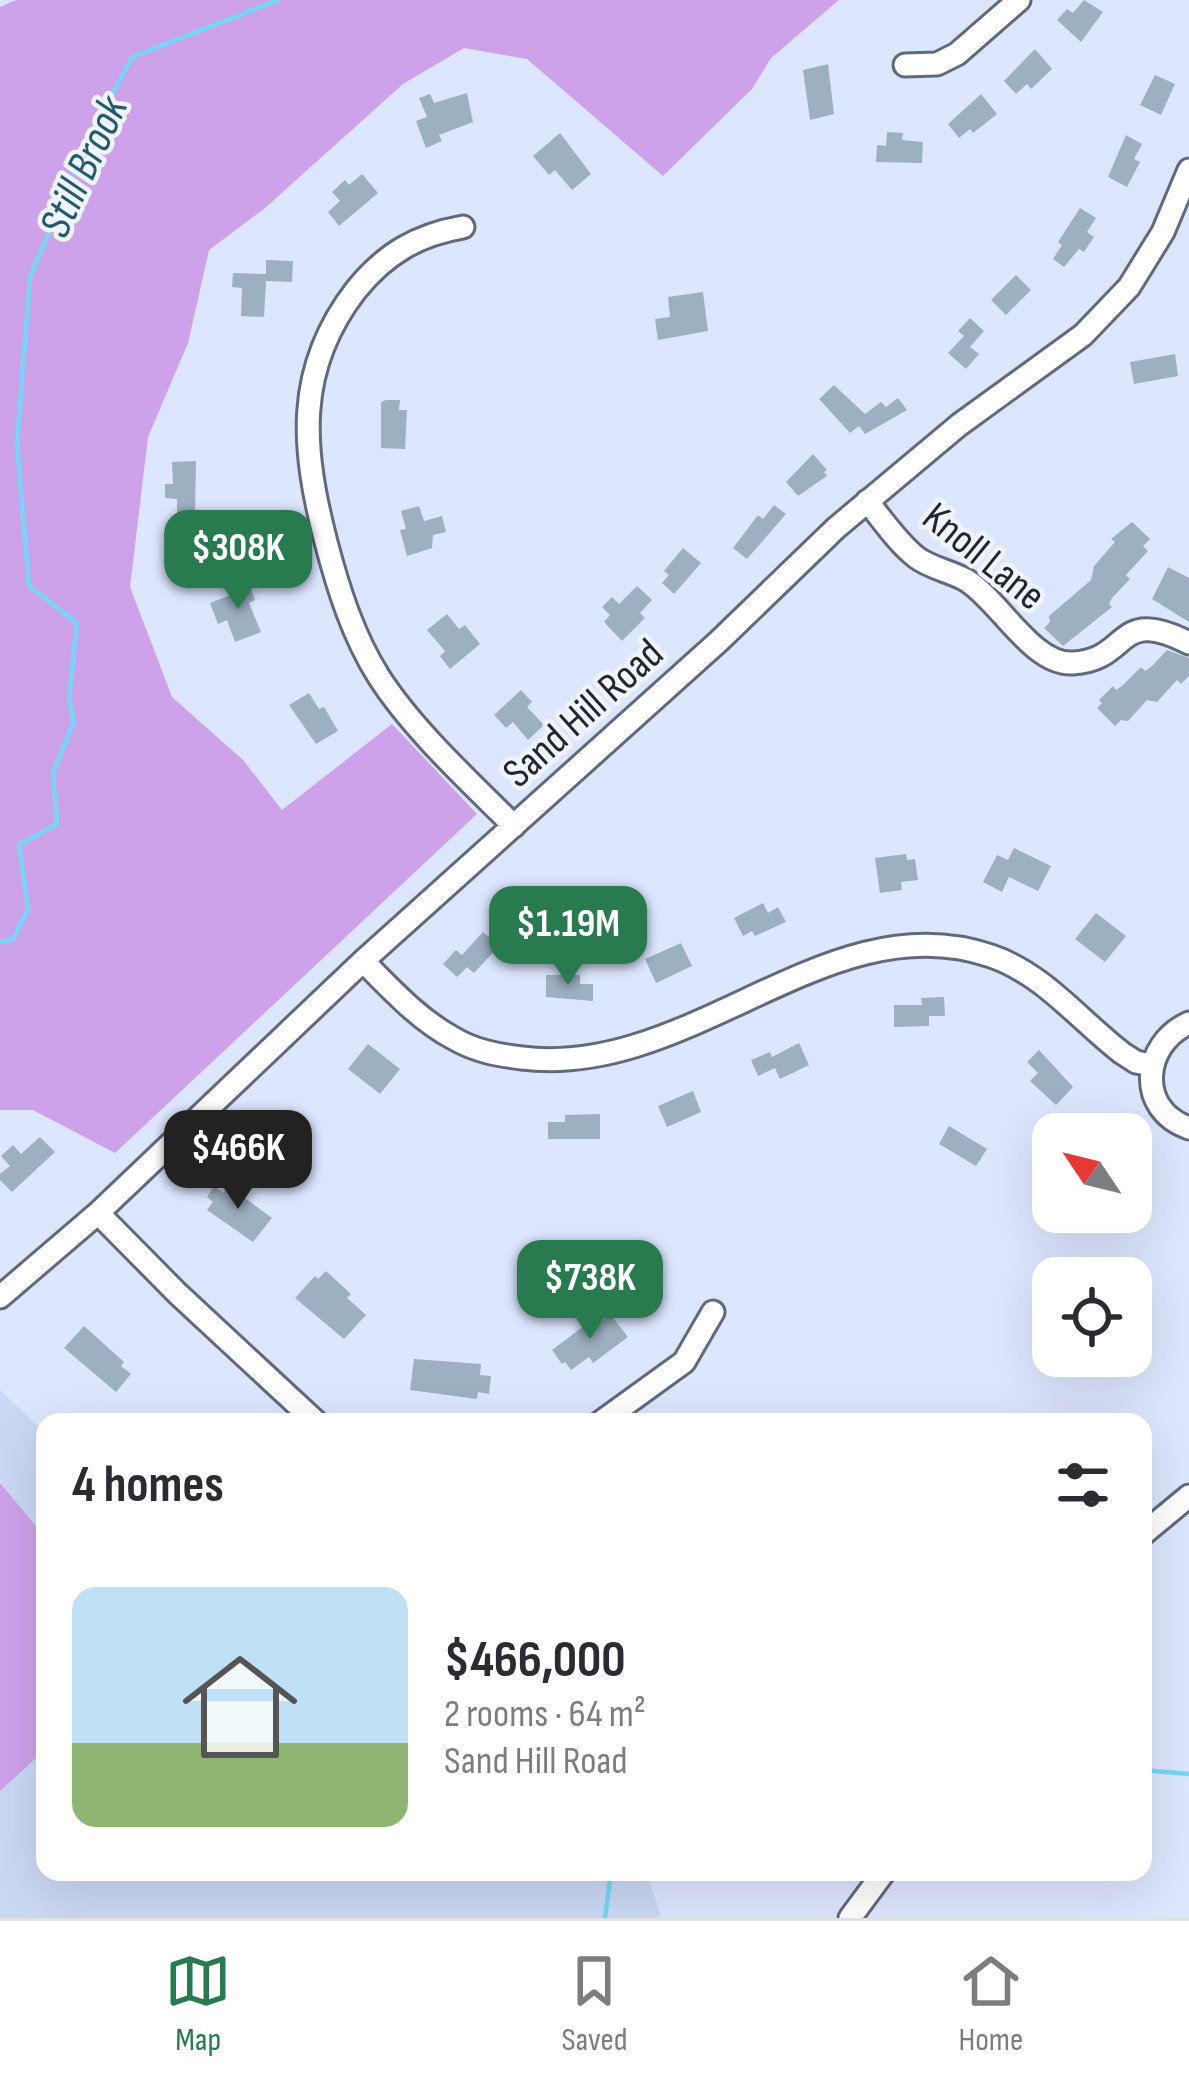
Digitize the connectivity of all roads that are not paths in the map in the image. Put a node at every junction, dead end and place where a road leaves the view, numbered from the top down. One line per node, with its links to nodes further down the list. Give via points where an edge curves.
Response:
1 (1019, 0): 2 (street, via 958,54 938,64)
2 (905, 64)
3 (1189, 170): 5 (street, Sand Hill Road, via 1129,287 1083,335)
4 (463, 227): 7 (street, via 395,251 332,324 310,391 310,486 342,601 380,679)
5 (867, 501): 6 (street, Knoll Lane, via 917,558 985,594 1053,660 1094,659 1151,627); 7 (street, Sand Hill Road)
6 (1189, 643)
7 (514, 826): 8 (street, Sand Hill Road)
8 (363, 961): 10 (street, via 449,1036 493,1055 553,1062 627,1052 826,967 891,946 935,943 997,957 1029,974 1122,1053); 12 (street, Sand Hill Road)
9 (1189, 1023): 10 (street, via 1165,1038)
10 (1151, 1065): 11 (street, via 1156,1100)
11 (1189, 1128)
12 (98, 1213): 13 (street, Sand Hill Road); 15 (street)
13 (0, 1298)
14 (713, 1312): 16 (street, via 684,1362)
15 (306, 1413)
16 (613, 1413)
17 (1189, 1496): 18 (street)
18 (1152, 1527)
19 (877, 1881): 20 (street)
20 (850, 1918)

